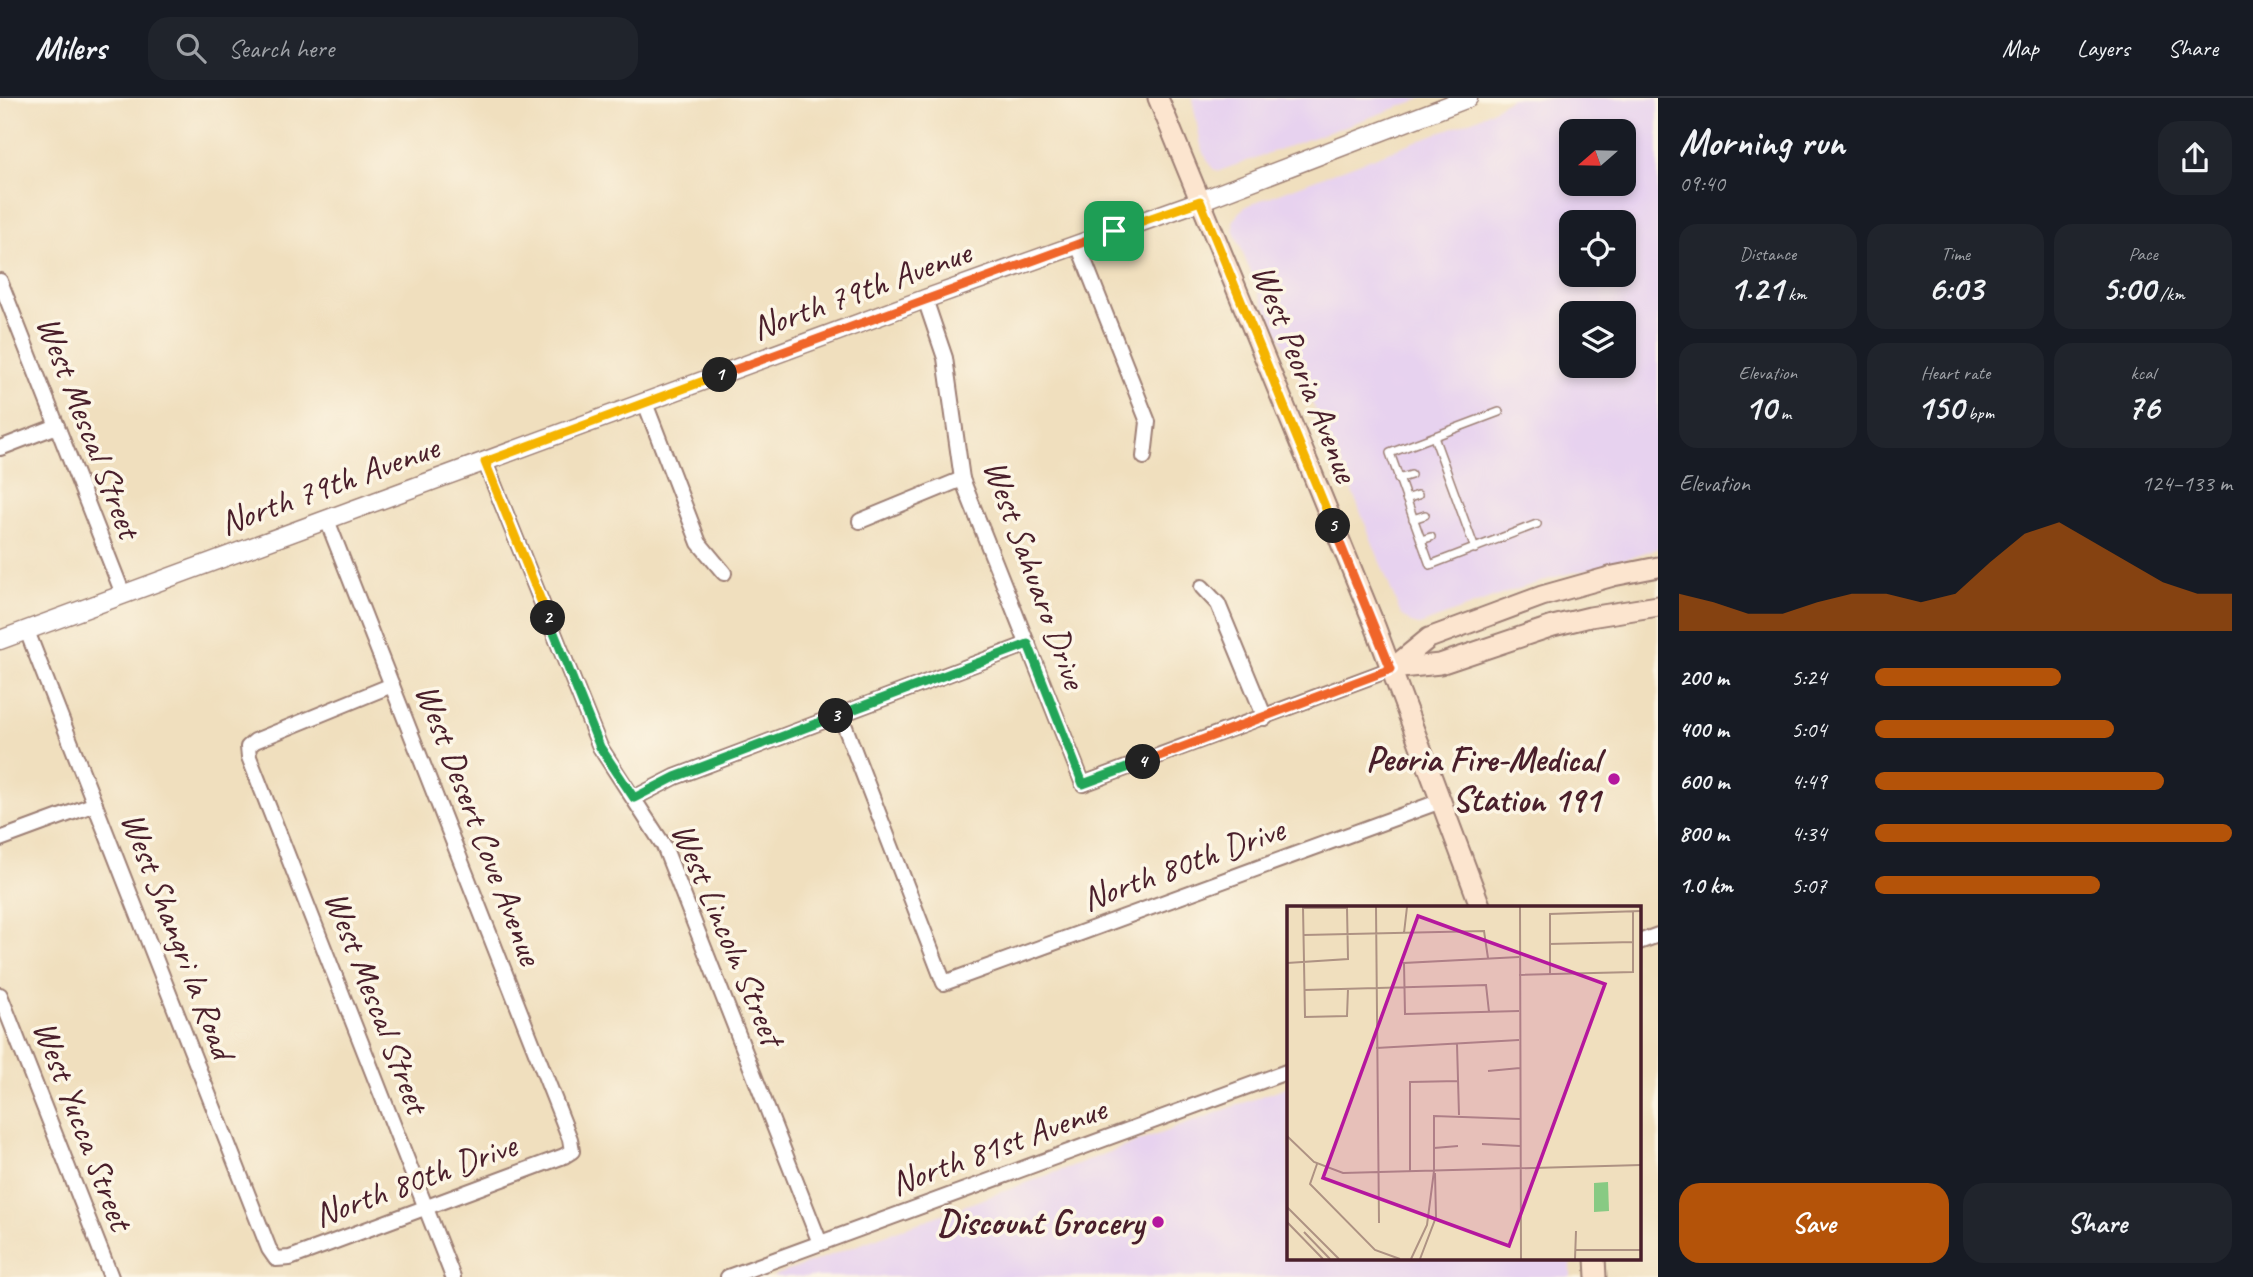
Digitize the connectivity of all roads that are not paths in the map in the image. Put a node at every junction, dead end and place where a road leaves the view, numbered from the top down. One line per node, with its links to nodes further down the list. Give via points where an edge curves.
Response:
1 (1158, 98): 3 (main road, West Peoria Avenue)
2 (1468, 98): 3 (street, North 79th Avenue)
3 (1200, 201): 4 (street, North 79th Avenue); 43 (main road, West Peoria Avenue)
4 (1078, 245): 6 (street, North 79th Avenue); 12 (street, via 1148,422)
5 (0, 281): 9 (street, West Mescal Street)
6 (925, 299): 7 (street, North 79th Avenue); 17 (street, West Sahuaro Drive, via 945,358)
7 (645, 403): 13 (street, North 79th Avenue); 36 (street, via 699,544)
8 (1499, 412): 10 (lane)
9 (57, 426): 11 (street); 38 (street, West Mescal Street)
10 (1434, 437): 14 (lane); 18 (lane, via 1390,453)
11 (0, 447)
12 (1144, 457)
13 (485, 462): 27 (street, North 79th Avenue); 47 (street, West Lincoln Street, via 600,747)
14 (1444, 463): 15 (lane); 19 (lane)
15 (1433, 467)
16 (1410, 475): 18 (lane)
17 (962, 479): 28 (street); 42 (street, West Sahuaro Drive)
18 (1398, 479): 22 (lane)
19 (1451, 483): 20 (lane); 23 (lane)
20 (1440, 487)
21 (1418, 495): 22 (lane)
22 (1406, 499): 26 (lane)
23 (1458, 503): 24 (lane); 30 (lane)
24 (1448, 506)
25 (1425, 515): 26 (lane)
26 (1413, 519): 33 (lane)
27 (327, 520): 38 (street, North 79th Avenue); 44 (street, West Desert Cove Avenue)
28 (860, 521)
29 (1537, 524): 34 (lane)
30 (1466, 525): 31 (lane); 34 (lane)
31 (1455, 528)
32 (1431, 537): 33 (lane)
33 (1421, 540): 34 (lane, via 1430,565)
34 (1475, 549)
35 (1658, 567): 43 (main road, via 1552,593 1429,638)
36 (724, 573)
37 (1202, 587): 46 (street, via 1219,604)
38 (123, 594): 40 (street, North 79th Avenue)
39 (1658, 606): 43 (main road, via 1553,626 1440,664)
40 (27, 631): 41 (street, North 79th Avenue); 49 (street, West Shangri la Road)
41 (0, 640)
42 (1028, 644): 45 (street); 46 (street, West Sahuaro Drive, via 1083,784)
43 (1391, 669): 46 (street); 48 (main road, West Peoria Avenue)
44 (392, 685): 56 (street, West Desert Cove Avenue); 57 (street, West Mescal Street, via 248,747)
45 (841, 714): 47 (street, via 675,777); 48 (street, North 80th Drive, via 944,984)
46 (1265, 718)
47 (634, 798): 58 (street, West Lincoln Street, via 664,846)
48 (1441, 801): 51 (main road, West Peoria Avenue)
49 (96, 804): 50 (street); 59 (street, West Shangri la Road)
50 (0, 839)
51 (1480, 906)
52 (1658, 935): 53 (street)
53 (1640, 943)
54 (0, 995): 60 (street, West Yucca Street)
55 (1287, 1072): 58 (street, North 81st Avenue)
56 (572, 1151): 57 (street, North 80th Drive)
57 (426, 1208): 59 (street, North 80th Drive, via 290,1258); 61 (street, West Mescal Street)
58 (820, 1243): 62 (street, North 81st Avenue)
59 (276, 1259)
60 (111, 1277)
61 (453, 1277)
62 (728, 1277)

